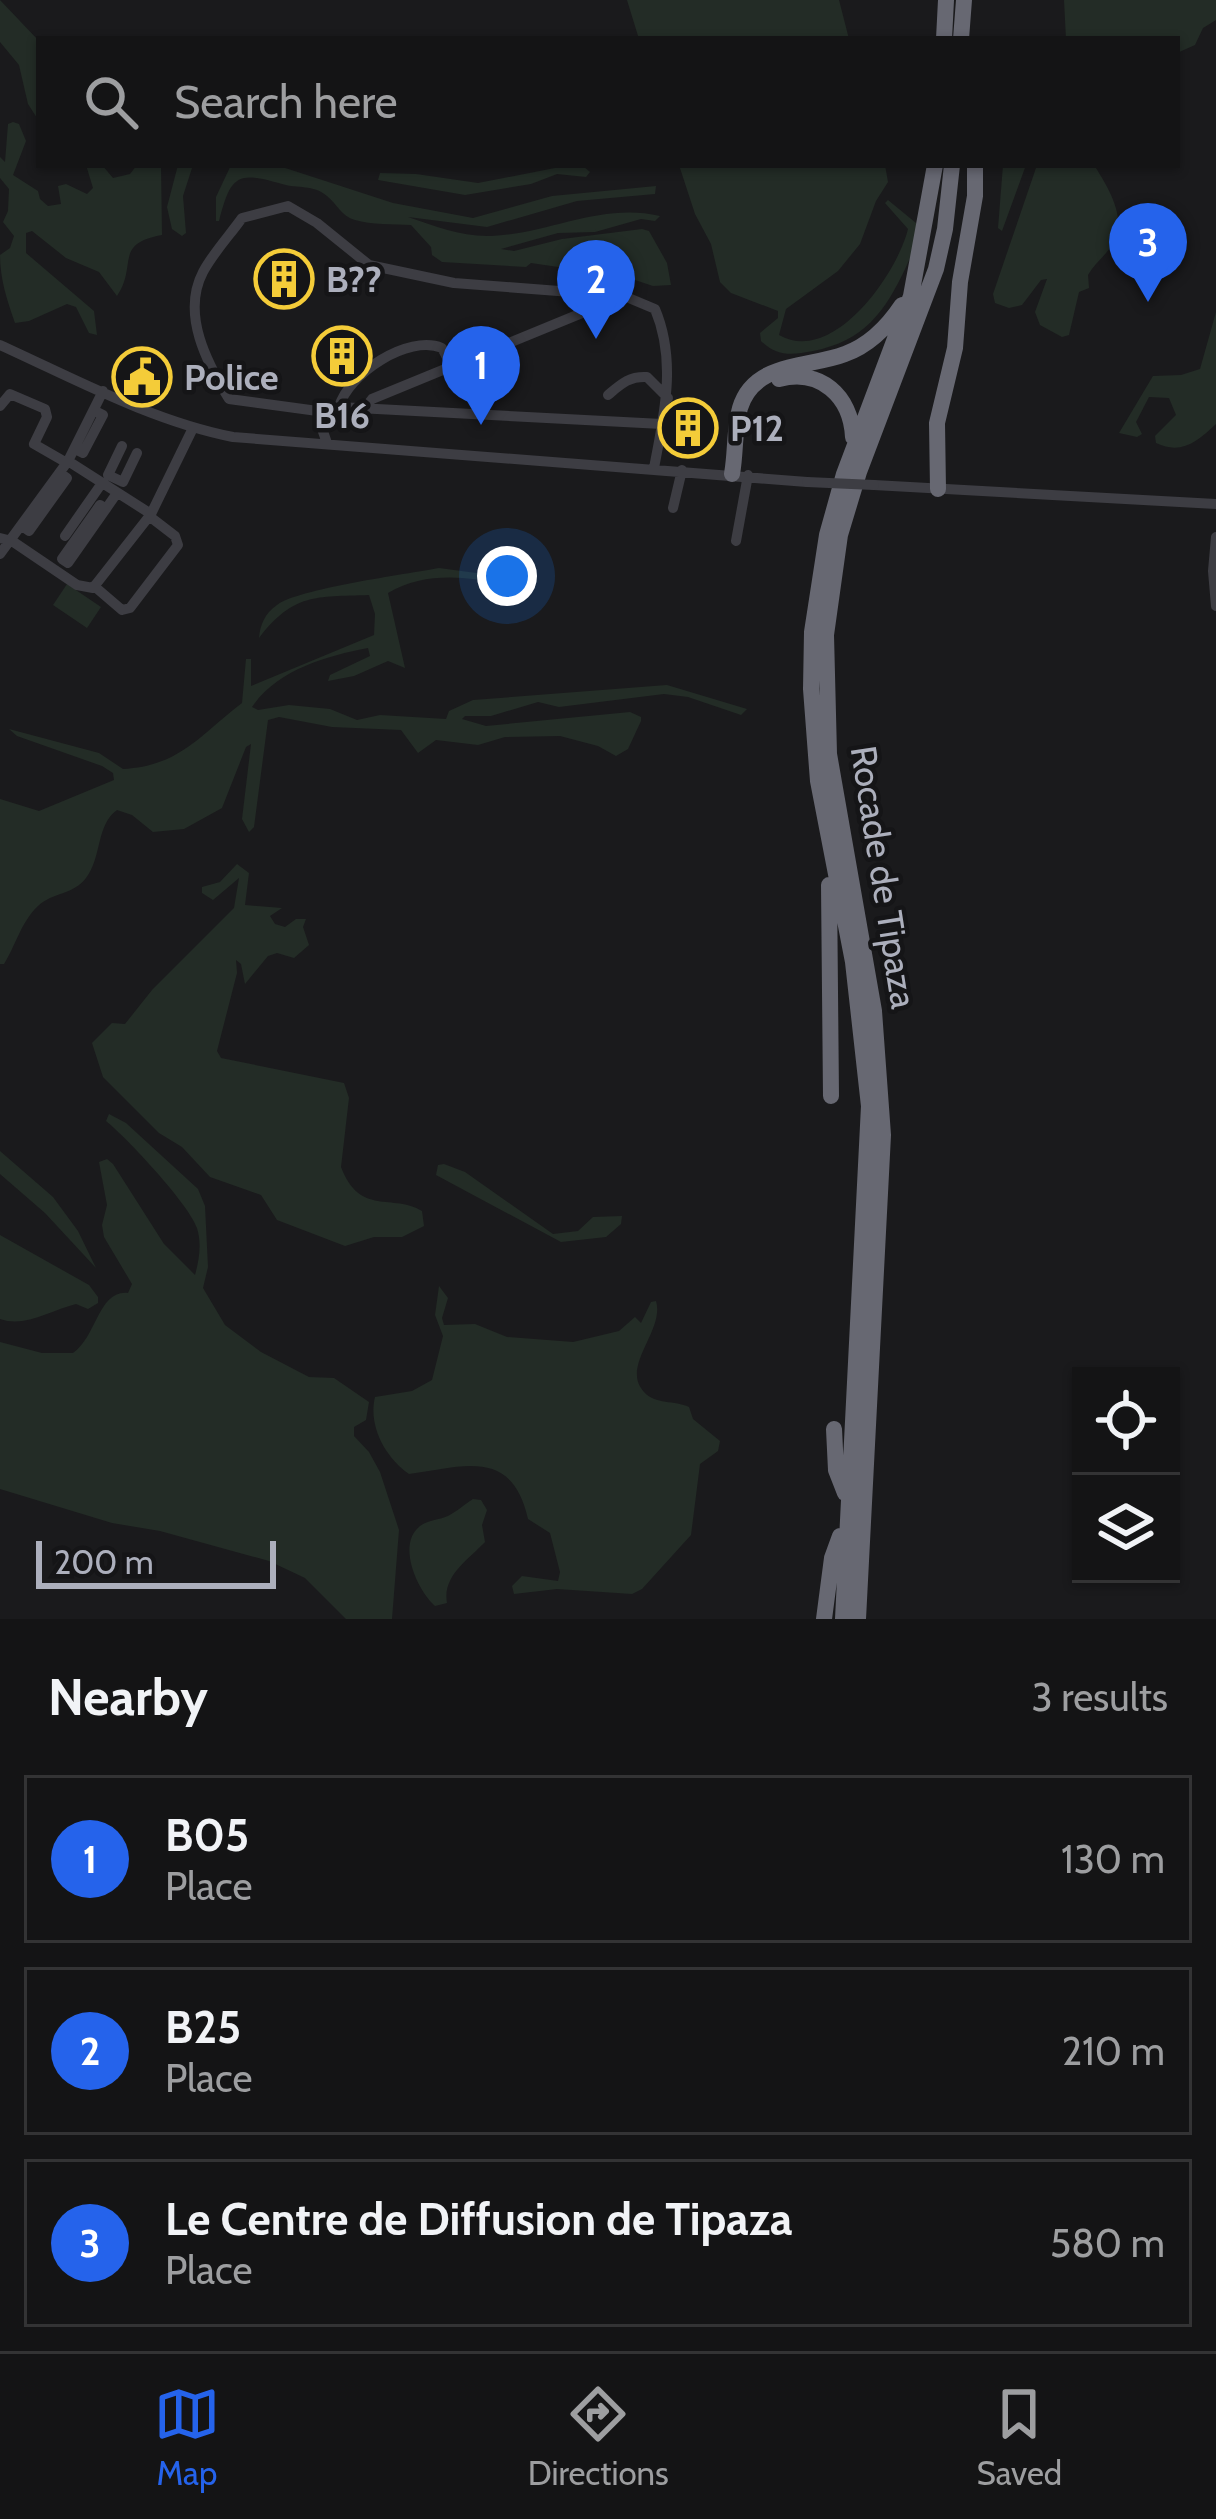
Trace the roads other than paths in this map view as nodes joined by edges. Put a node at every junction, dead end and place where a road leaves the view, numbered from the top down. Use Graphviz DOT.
graph roads {
  1 [pos="946,0"];
  2 [pos="964,0"];
  3 [pos="944,36"];
  4 [pos="961,36"];
  5 [pos="935,168"];
  6 [pos="952,168"];
  7 [pos="974,168"];
  8 [pos="919,266"];
  9 [pos="624,296"];
  10 [pos="0,345"];
  11 [pos="452,368"];
  12 [pos="103,391"];
  13 [pos="608,394"];
  14 [pos="668,398"];
  15 [pos="0,406"];
  16 [pos="339,407"];
  17 [pos="364,409"];
  18 [pos="326,412"];
  19 [pos="662,424"];
  20 [pos="193,428"];
  21 [pos="327,443"];
  22 [pos="122,446"];
  23 [pos="137,453"];
  24 [pos="65,466"];
  25 [pos="654,468"];
  26 [pos="682,470"];
  27 [pos="844,474"];
  28 [pos="741,475"];
  29 [pos="111,486"];
  30 [pos="938,489"];
  31 [pos="1216,504"];
  32 [pos="674,508"];
  33 [pos="106,509"];
  34 [pos="150,515"];
  35 [pos="65,536"];
  36 [pos="1216,537"];
  37 [pos="6,539"];
  38 [pos="736,541"];
  39 [pos="0,554"];
  40 [pos="95,586"];
  41 [pos="1216,606"];
  42 [pos="830,842"];
  43 [pos="832,1096"];
  44 [pos="834,1429"];
  45 [pos="848,1498"];
  46 [pos="846,1525"];
  47 [pos="855,1617"];
  48 [pos="824,1619"];
  1 -- 3 [label="highway"];
  2 -- 4 [label="highway"];
  5 -- 8 [label="highway, Rocade de Tipaza"];
  6 -- 47 [label="highway, Rocade de Tipaza"];
  7 -- 30 [label="highway"];
  8 -- 27 [label="highway, Rocade de Tipaza"];
  8 -- 28 [label="highway"];
  9 -- 11 [label="street"];
  9 -- 14 [label="street"];
  9 -- 18 [label="street"];
  10 -- 12 [label="street"];
  11 -- 16 [label="street"];
  11 -- 17 [label="street"];
  12 -- 20 [label="street"];
  12 -- 24 [label="street"];
  13 -- 14 [label="street"];
  14 -- 19 [label="street"];
  15 -- 24 [label="street"];
  16 -- 17 [label="street"];
  16 -- 18 [label="street"];
  17 -- 19 [label="street"];
  18 -- 21 [label="street"];
  19 -- 25 [label="street"];
  20 -- 21 [label="street"];
  20 -- 34 [label="street"];
  21 -- 25 [label="street"];
  22 -- 29 [label="street"];
  23 -- 29 [label="street"];
  24 -- 29 [label="street"];
  24 -- 37 [label="street"];
  25 -- 26 [label="street"];
  26 -- 28 [label="street"];
  26 -- 32 [label="street"];
  27 -- 28 [label="highway"];
  27 -- 42 [label="highway, Rocade de Tipaza"];
  28 -- 30 [label="street, bridge"];
  28 -- 38 [label="street"];
  29 -- 33 [label="street"];
  29 -- 34 [label="street"];
  29 -- 35 [label="street"];
  30 -- 31 [label="street"];
  33 -- 33 [label="street"];
  34 -- 40 [label="street"];
  34 -- 40 [label="street"];
  36 -- 41 [label="street"];
  37 -- 39 [label="street"];
  37 -- 40 [label="street"];
  42 -- 43 [label="highway"];
  42 -- 45 [label="highway, Rocade de Tipaza"];
  44 -- 45 [label="highway"];
  45 -- 46 [label="highway, Rocade de Tipaza"];
  46 -- 47 [label="highway, Rocade de Tipaza"];
  46 -- 48 [label="highway"];
}
